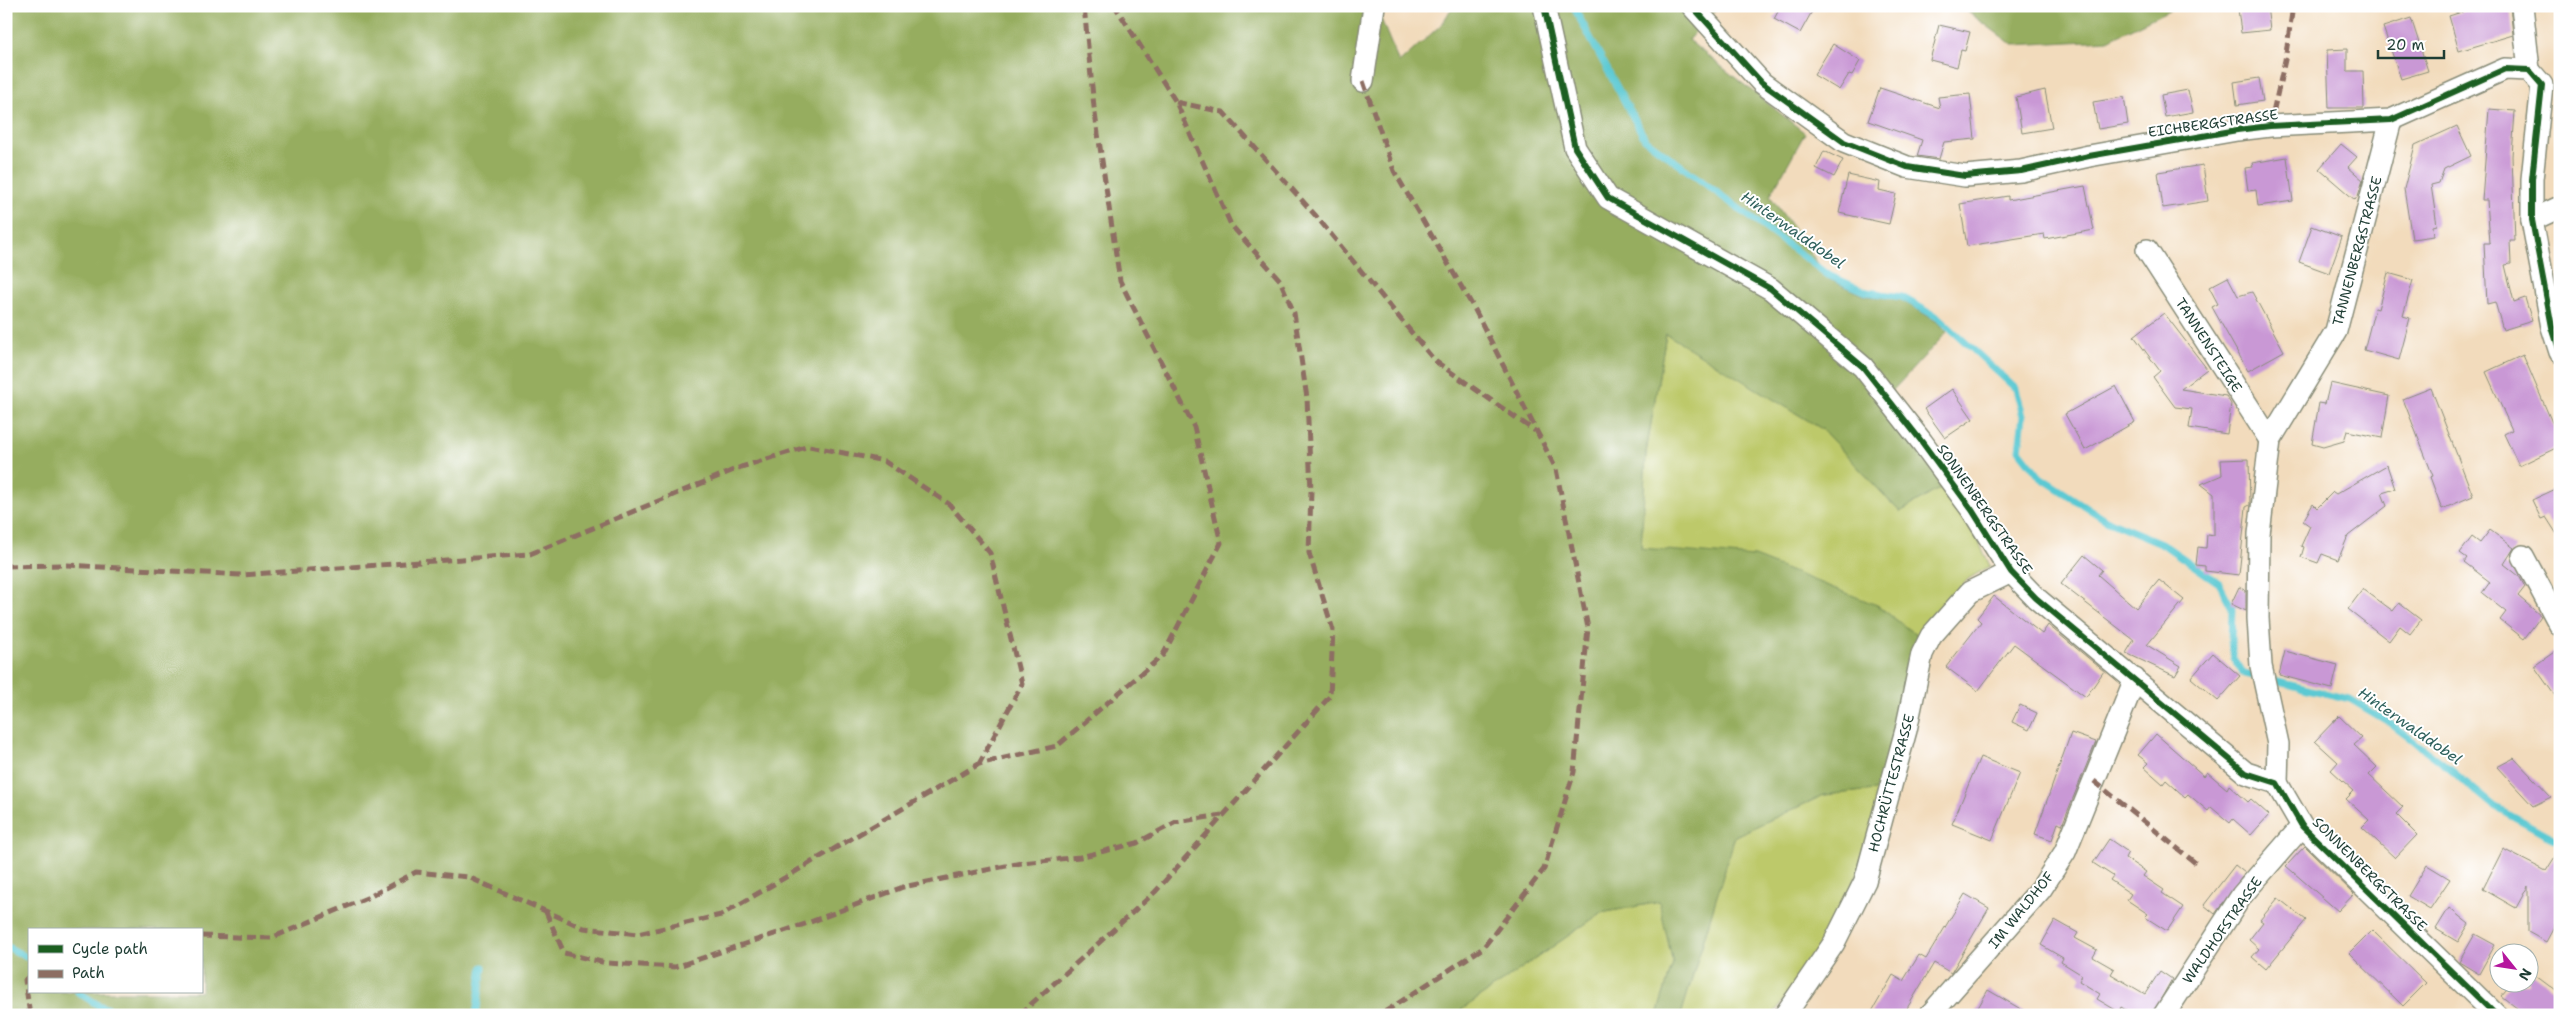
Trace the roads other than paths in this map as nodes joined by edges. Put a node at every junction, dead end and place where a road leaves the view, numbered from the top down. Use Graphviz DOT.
graph roads {
  1 [pos="1374,6"];
  2 [pos="1544,6"];
  3 [pos="1692,6"];
  4 [pos="2522,6"];
  5 [pos="2529,70"];
  6 [pos="1363,81"];
  7 [pos="2391,120"];
  8 [pos="2560,207"];
  9 [pos="2532,220"];
  10 [pos="2147,250"];
  11 [pos="2560,352"];
  12 [pos="2270,440"];
  13 [pos="2523,556"];
  14 [pos="2011,572"];
  15 [pos="2560,625"];
  16 [pos="2135,679"];
  17 [pos="2278,783"];
  18 [pos="2302,826"];
  19 [pos="1785,1015"];
  20 [pos="1930,1015"];
  21 [pos="2164,1015"];
  22 [pos="2496,1015"];
  1 -- 6 [label="street"];
  2 -- 14 [label="street, SONNENBERGSTRASSE"];
  3 -- 7 [label="street, EICHBERGSTRASSE"];
  4 -- 5 [label="street"];
  5 -- 7 [label="street, EICHBERGSTRASSE"];
  5 -- 9 [label="street"];
  7 -- 12 [label="street, TANNENBERGSTRASSE"];
  8 -- 9 [label="street"];
  9 -- 11 [label="street"];
  10 -- 12 [label="street, TANNENSTEIGE"];
  12 -- 17 [label="street, TANNENBERGSTRASSE"];
  13 -- 15 [label="street"];
  14 -- 16 [label="street, SONNENBERGSTRASSE"];
  14 -- 19 [label="street, HOCHRÜTTESTRASSE"];
  16 -- 17 [label="street, SONNENBERGSTRASSE"];
  16 -- 20 [label="street, IM WALDHOF"];
  17 -- 18 [label="street, SONNENBERGSTRASSE"];
  18 -- 21 [label="street, WALDHOFSTRASSE"];
  18 -- 22 [label="street, SONNENBERGSTRASSE"];
}
